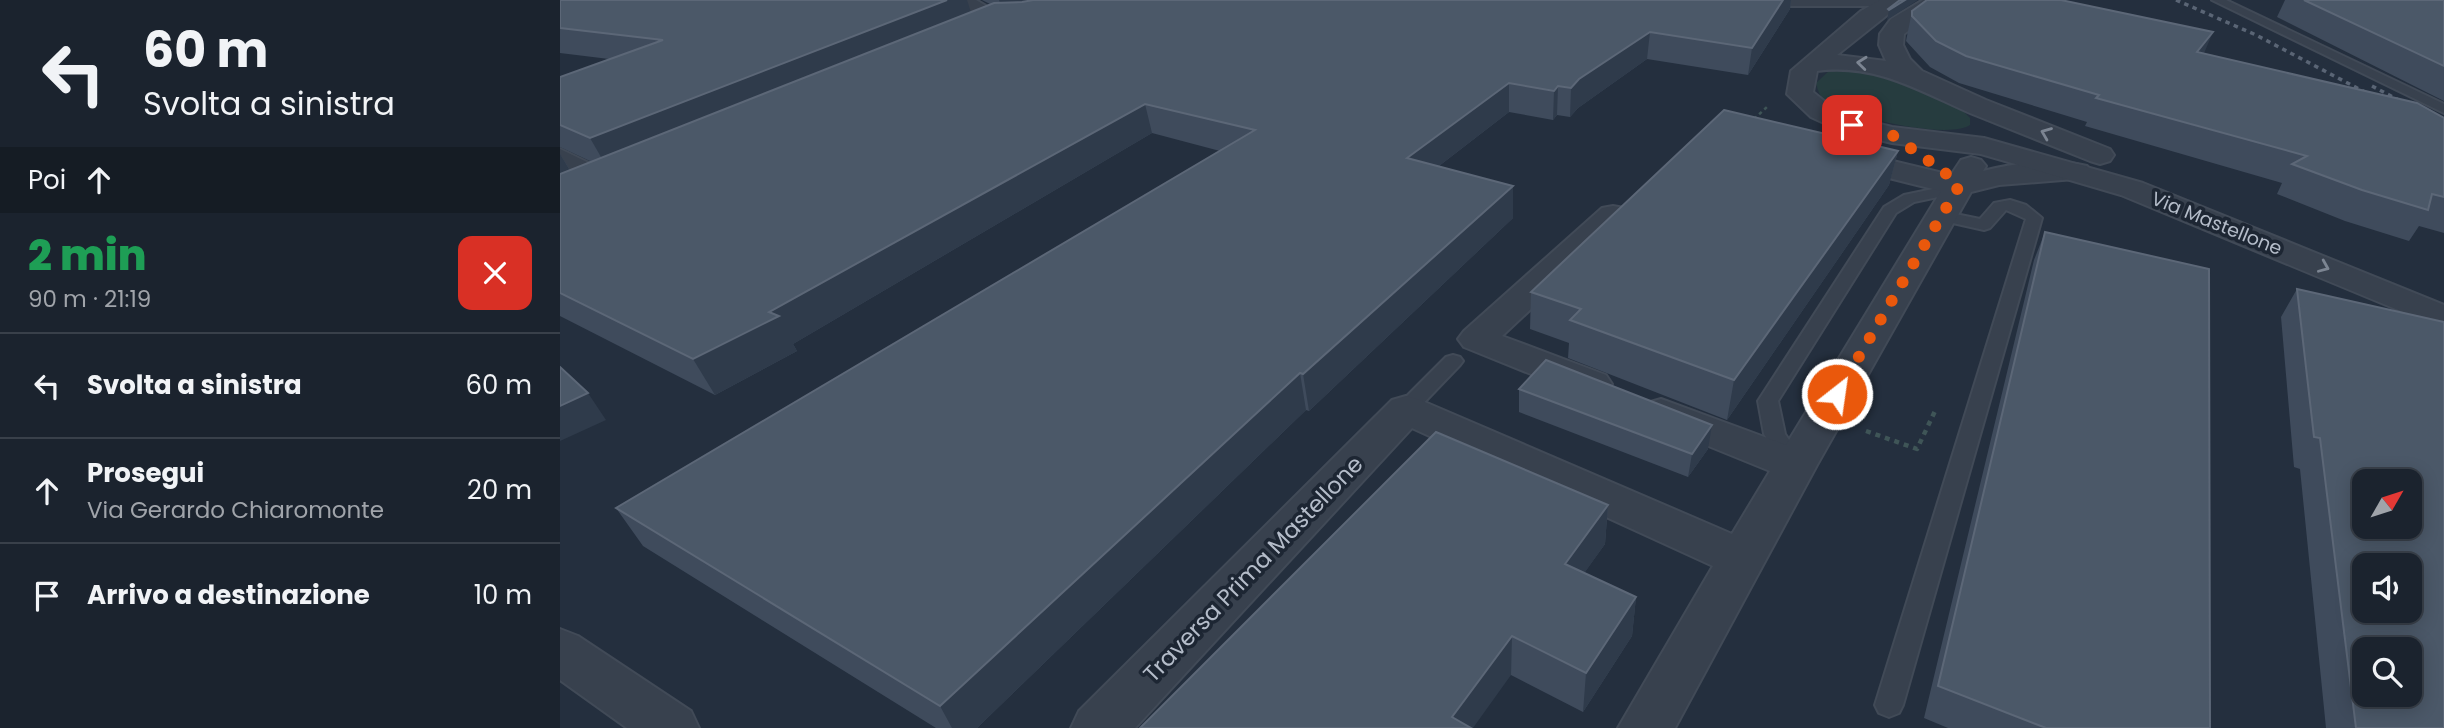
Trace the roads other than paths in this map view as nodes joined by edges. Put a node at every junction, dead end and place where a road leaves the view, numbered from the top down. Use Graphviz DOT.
graph roads {
  1 [pos="959,0"];
  2 [pos="1764,0"];
  3 [pos="1894,0"];
  4 [pos="1938,0"];
  5 [pos="2217,0"];
  6 [pos="1814,7"];
  7 [pos="962,35"];
  8 [pos="1844,37"];
  9 [pos="1811,65"];
  10 [pos="1913,76"];
  11 [pos="1977,106"];
  12 [pos="2444,109"];
  13 [pos="1892,135"];
  14 [pos="1984,146"];
  15 [pos="1818,152"];
  16 [pos="560,158"];
  17 [pos="2077,172"];
  18 [pos="1637,193"];
  19 [pos="1952,197"];
  20 [pos="572,198"];
  21 [pos="2444,290"];
  22 [pos="2444,318"];
  23 [pos="1453,361"];
  24 [pos="1406,410"];
  25 [pos="1795,465"];
  26 [pos="1742,559"];
  27 [pos="560,652"];
  28 [pos="1889,705"];
  29 [pos="671,728"];
  30 [pos="1100,728"];
  31 [pos="1646,728"];
  1 -- 7 [label="street"];
  2 -- 6 [label="street"];
  3 -- 6 [label="street"];
  3 -- 8 [label="street"];
  4 -- 10 [label="street"];
  5 -- 12 [label="lane"];
  6 -- 8 [label="street"];
  8 -- 9 [label="street"];
  10 -- 9 [label="street, Via Mastellone, one-way"];
  9 -- 13 [label="street"];
  10 -- 11 [label="street, Via Mastellone"];
  11 -- 14 [label="street"];
  21 -- 11 [label="street, Via Mastellone, one-way"];
  13 -- 14 [label="street, Via Mastellone"];
  13 -- 19 [label="street"];
  14 -- 17 [label="street, Via Mastellone"];
  14 -- 19 [label="street"];
  15 -- 19 [label="street"];
  16 -- 20 [label="street"];
  17 -- 19 [label="street"];
  17 -- 22 [label="street, Via Mastellone, one-way"];
  18 -- 25 [label="street"];
  19 -- 25 [label="street"];
  19 -- 25 [label="lane"];
  19 -- 28 [label="lane"];
  23 -- 24 [label="lane, Traversa Prima Mastellone"];
  24 -- 26 [label="street"];
  24 -- 30 [label="street, Traversa Prima Mastellone"];
  25 -- 26 [label="street"];
  26 -- 31 [label="street"];
  27 -- 29 [label="street"];
}
